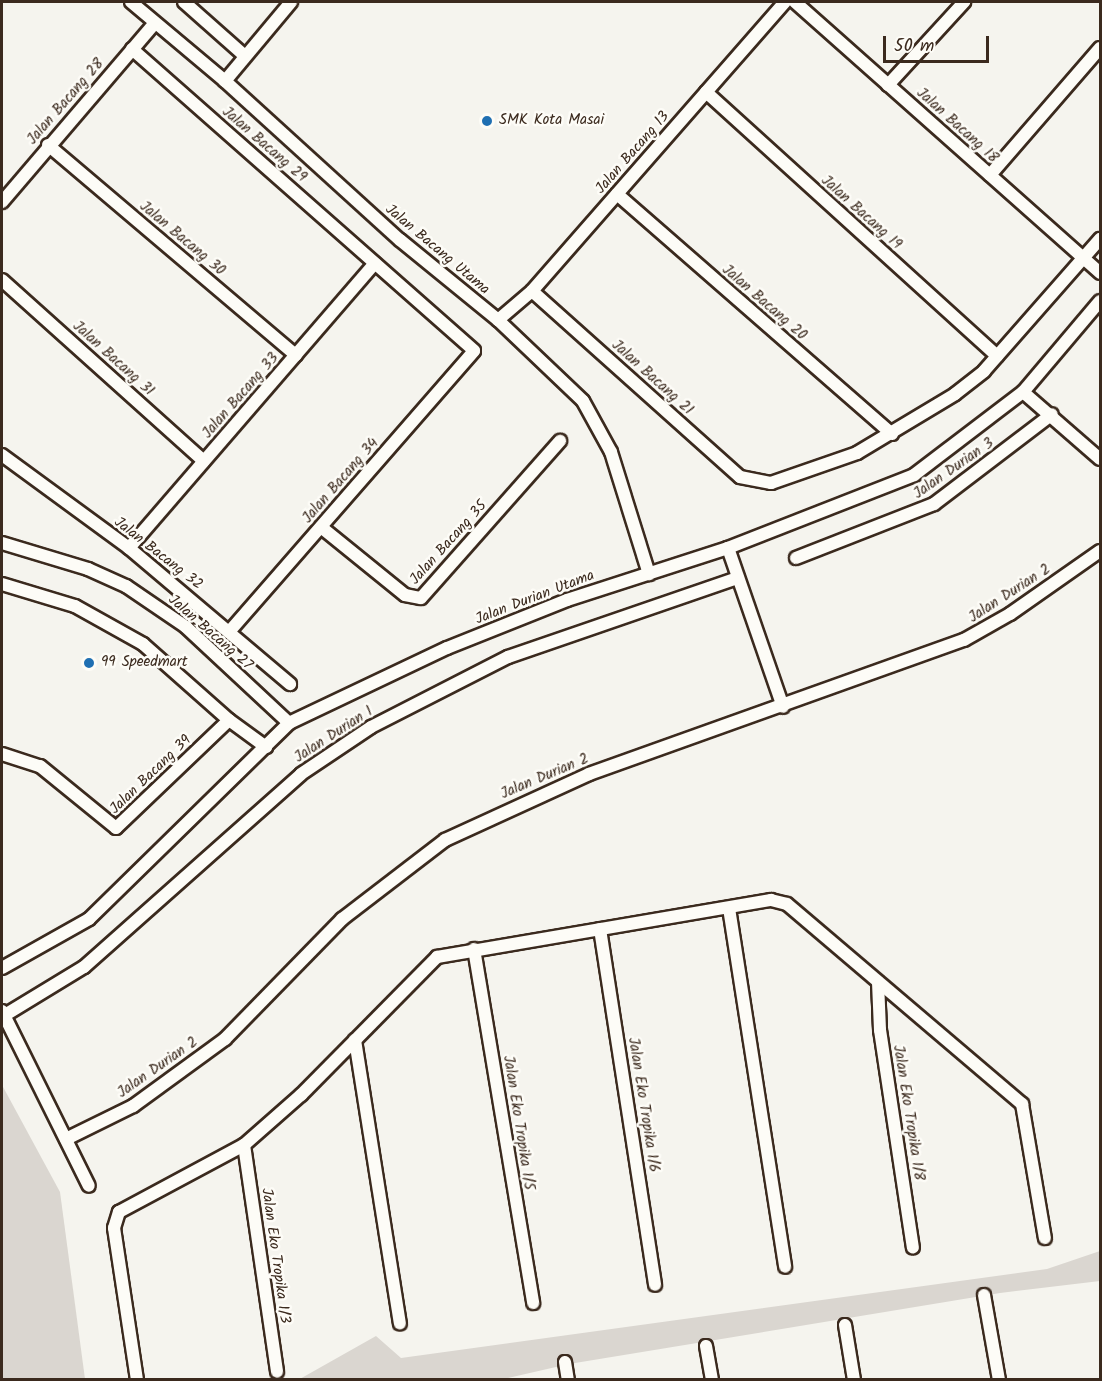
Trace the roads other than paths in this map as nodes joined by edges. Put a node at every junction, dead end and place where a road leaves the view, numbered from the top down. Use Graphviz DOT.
graph roads {
  1 [pos="131,2"];
  2 [pos="184,2"];
  3 [pos="291,2"];
  4 [pos="785,2"];
  5 [pos="795,2"];
  6 [pos="964,2"];
  7 [pos="155,23"];
  8 [pos="1101,48"];
  9 [pos="132,49"];
  10 [pos="245,56"];
  11 [pos="225,81"];
  12 [pos="888,85"];
  13 [pos="706,92"];
  14 [pos="48,145"];
  15 [pos="990,175"];
  16 [pos="617,194"];
  17 [pos="2,202"];
  18 [pos="1101,240"];
  19 [pos="1084,258"];
  20 [pos="375,263"];
  21 [pos="1101,273"];
  22 [pos="2,280"];
  23 [pos="532,291"];
  24 [pos="1101,301"];
  25 [pos="498,320"];
  26 [pos="474,351"];
  27 [pos="296,355"];
  28 [pos="997,356"];
  29 [pos="1023,392"];
  30 [pos="1052,414"];
  31 [pos="892,434"];
  32 [pos="560,441"];
  33 [pos="2,455"];
  34 [pos="1101,459"];
  35 [pos="204,461"];
  36 [pos="321,527"];
  37 [pos="2,543"];
  38 [pos="129,548"];
  39 [pos="728,548"];
  40 [pos="1101,551"];
  41 [pos="796,558"];
  42 [pos="649,574"];
  43 [pos="738,578"];
  44 [pos="2,584"];
  45 [pos="230,631"];
  46 [pos="290,684"];
  47 [pos="783,707"];
  48 [pos="229,720"];
  49 [pos="289,723"];
  50 [pos="266,747"];
  51 [pos="2,754"];
  52 [pos="729,908"];
  53 [pos="600,929"];
  54 [pos="474,949"];
  55 [pos="2,968"];
  56 [pos="878,982"];
  57 [pos="3,1012"];
  58 [pos="355,1040"];
  59 [pos="66,1139"];
  60 [pos="244,1145"];
  61 [pos="89,1186"];
  62 [pos="1045,1238"];
  63 [pos="913,1248"];
  64 [pos="785,1267"];
  65 [pos="655,1286"];
  66 [pos="984,1295"];
  67 [pos="533,1303"];
  68 [pos="400,1323"];
  69 [pos="845,1325"];
  70 [pos="706,1346"];
  71 [pos="565,1362"];
  72 [pos="277,1372"];
  73 [pos="137,1380"];
  74 [pos="568,1380"];
  75 [pos="712,1380"];
  76 [pos="854,1380"];
  77 [pos="999,1380"];
  1 -- 7 [label="street, Jalan Bacang Utama"];
  2 -- 10 [label="street"];
  3 -- 10 [label="street"];
  4 -- 13 [label="street, Jalan Bacang 13"];
  5 -- 12 [label="street, Jalan Bacang 18"];
  6 -- 12 [label="street"];
  7 -- 9 [label="street, Jalan Bacang 28"];
  7 -- 11 [label="street, Jalan Bacang Utama"];
  8 -- 15 [label="street"];
  9 -- 14 [label="street, Jalan Bacang 28"];
  9 -- 20 [label="street, Jalan Bacang 29"];
  10 -- 11 [label="street"];
  11 -- 25 [label="street, Jalan Bacang Utama"];
  12 -- 15 [label="street, Jalan Bacang 18"];
  13 -- 16 [label="street, Jalan Bacang 13"];
  13 -- 28 [label="street, Jalan Bacang 19"];
  14 -- 17 [label="street, Jalan Bacang 28"];
  14 -- 27 [label="street, Jalan Bacang 30"];
  15 -- 19 [label="street, Jalan Bacang 18"];
  16 -- 23 [label="street, Jalan Bacang 13"];
  16 -- 31 [label="street, Jalan Bacang 20"];
  18 -- 19 [label="street"];
  19 -- 21 [label="street, Jalan Bacang 18"];
  19 -- 28 [label="street"];
  20 -- 26 [label="street, Jalan Bacang 29"];
  20 -- 27 [label="street, Jalan Bacang 33"];
  22 -- 35 [label="street, Jalan Bacang 31"];
  23 -- 25 [label="street, Jalan Bacang 13"];
  23 -- 31 [label="street, Jalan Bacang 21"];
  24 -- 29 [label="street, Jalan Durian Utama"];
  25 -- 42 [label="street, Jalan Bacang Utama"];
  26 -- 36 [label="street, Jalan Bacang 34"];
  27 -- 35 [label="street, Jalan Bacang 33"];
  28 -- 31 [label="street"];
  29 -- 30 [label="street"];
  29 -- 39 [label="street, Jalan Durian Utama"];
  30 -- 34 [label="street"];
  30 -- 41 [label="street, Jalan Durian 3"];
  32 -- 36 [label="street, Jalan Bacang 35"];
  33 -- 38 [label="street, Jalan Bacang 32"];
  35 -- 38 [label="street, Jalan Bacang 33"];
  36 -- 45 [label="street, Jalan Bacang 34"];
  37 -- 49 [label="street, Jalan Bacang 27"];
  38 -- 45 [label="street, Jalan Bacang 32"];
  39 -- 42 [label="street, Jalan Durian Utama"];
  39 -- 43 [label="street"];
  40 -- 47 [label="street, Jalan Durian 2"];
  42 -- 49 [label="street, Jalan Durian Utama"];
  43 -- 47 [label="street"];
  43 -- 57 [label="street, Jalan Durian 1"];
  44 -- 48 [label="street"];
  45 -- 46 [label="street, Jalan Bacang 32"];
  47 -- 59 [label="street, Jalan Durian 2"];
  48 -- 50 [label="street"];
  48 -- 51 [label="street, Jalan Bacang 39"];
  49 -- 50 [label="street, Jalan Durian Utama"];
  50 -- 55 [label="street, Jalan Durian Utama"];
  52 -- 53 [label="street"];
  52 -- 56 [label="street"];
  52 -- 64 [label="street"];
  53 -- 54 [label="street"];
  53 -- 65 [label="street, Jalan Eko Tropika 1/6"];
  54 -- 58 [label="street"];
  54 -- 67 [label="street, Jalan Eko Tropika 1/5"];
  56 -- 62 [label="street"];
  56 -- 63 [label="street, Jalan Eko Tropika 1/8"];
  57 -- 59 [label="street"];
  58 -- 60 [label="street"];
  58 -- 68 [label="street"];
  59 -- 61 [label="street"];
  60 -- 72 [label="street, Jalan Eko Tropika 1/3"];
  60 -- 73 [label="street"];
  66 -- 77 [label="street"];
  69 -- 76 [label="street"];
  70 -- 75 [label="street"];
  71 -- 74 [label="street"];
}
